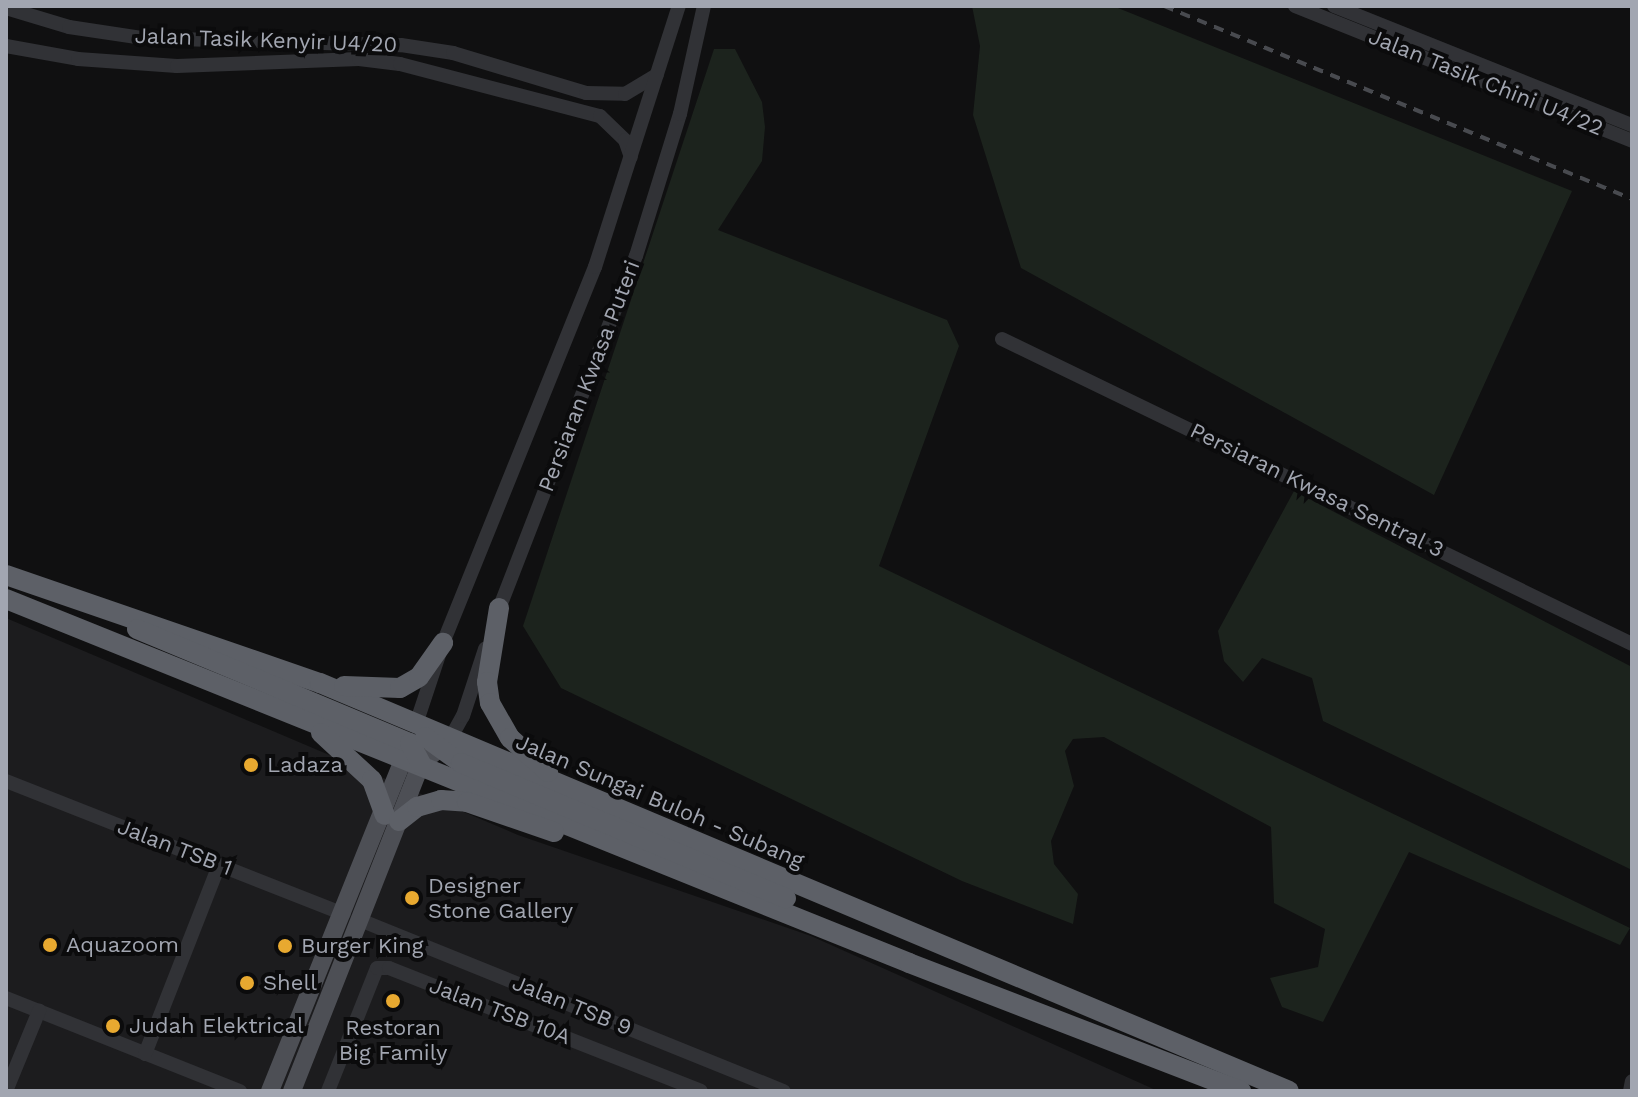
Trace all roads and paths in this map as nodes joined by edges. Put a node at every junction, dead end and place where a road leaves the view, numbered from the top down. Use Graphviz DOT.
graph roads {
  1 [pos="679,6"];
  2 [pos="704,6"];
  3 [pos="1295,6"];
  4 [pos="1334,6"];
  5 [pos="6,8"];
  6 [pos="6,46"];
  7 [pos="659,73"];
  8 [pos="1632,125"];
  9 [pos="1632,141"];
  10 [pos="631,158"];
  11 [pos="1002,339"];
  12 [pos="6,575"];
  13 [pos="6,599"];
  14 [pos="79,602"];
  15 [pos="499,608"];
  16 [pos="443,643"];
  17 [pos="1632,644"];
  18 [pos="320,683"];
  19 [pos="306,721"];
  20 [pos="445,743"];
  21 [pos="413,747"];
  22 [pos="6,781"];
  23 [pos="579,793"];
  24 [pos="392,818"];
  25 [pos="219,865"];
  26 [pos="676,867"];
  27 [pos="352,917"];
  28 [pos="6,998"];
  29 [pos="1014,1003"];
  30 [pos="39,1011"];
  31 [pos="145,1054"];
  32 [pos="204,1077"];
  33 [pos="1632,1081"];
  34 [pos="6,1091"];
  35 [pos="198,1091"];
  36 [pos="240,1091"];
  37 [pos="270,1091"];
  38 [pos="292,1091"];
  39 [pos="328,1091"];
  40 [pos="701,1091"];
  41 [pos="784,1091"];
  42 [pos="1241,1091"];
  43 [pos="1289,1091"];
  44 [pos="1630,1091"];
  1 -- 7 [label="street, Persiaran Kwasa Puteri"];
  2 -- 15 [label="street, Persiaran Kwasa Puteri"];
  3 -- 9 [label="street, Jalan Tasik Chini U4/22"];
  4 -- 8 [label="street, Jalan Tasik Chini U4/22"];
  5 -- 7 [label="street, Jalan Tasik Kenyir U4/20"];
  6 -- 10 [label="street, Jalan Tasik Kenyir U4/20"];
  7 -- 10 [label="street, Persiaran Kwasa Puteri"];
  10 -- 16 [label="street, Persiaran Kwasa Puteri"];
  11 -- 17 [label="street, Persiaran Kwasa Sentral 3"];
  12 -- 14 [label="highway"];
  13 -- 19 [label="highway"];
  14 -- 18 [label="highway"];
  14 -- 21 [label="highway"];
  15 -- 20 [label="street, Persiaran Kwasa Puteri"];
  15 -- 23 [label="highway"];
  16 -- 18 [label="highway"];
  16 -- 21 [label="street, Persiaran Kwasa Puteri"];
  18 -- 21 [label="highway"];
  19 -- 21 [label="highway"];
  19 -- 24 [label="highway"];
  20 -- 21 [label="highway"];
  20 -- 21 [label="main road"];
  20 -- 23 [label="highway, Jalan Sungai Buloh - Subang"];
  20 -- 29 [label="highway"];
  21 -- 24 [label="main road"];
  21 -- 26 [label="highway"];
  22 -- 25 [label="street, Jalan TSB 1"];
  23 -- 43 [label="highway, Jalan Sungai Buloh - Subang"];
  24 -- 26 [label="highway"];
  24 -- 27 [label="main road"];
  25 -- 27 [label="street, Jalan TSB 1"];
  25 -- 31 [label="street"];
  26 -- 29 [label="highway"];
  27 -- 37 [label="main road"];
  27 -- 38 [label="main road"];
  27 -- 41 [label="street, Jalan TSB 9"];
  28 -- 30 [label="street"];
  29 -- 42 [label="highway"];
  30 -- 31 [label="street"];
  30 -- 34 [label="street"];
  31 -- 32 [label="street"];
  32 -- 35 [label="street"];
  32 -- 36 [label="street"];
  33 -- 44 [label="street"];
  39 -- 40 [label="street, Jalan TSB 10A"];
}
